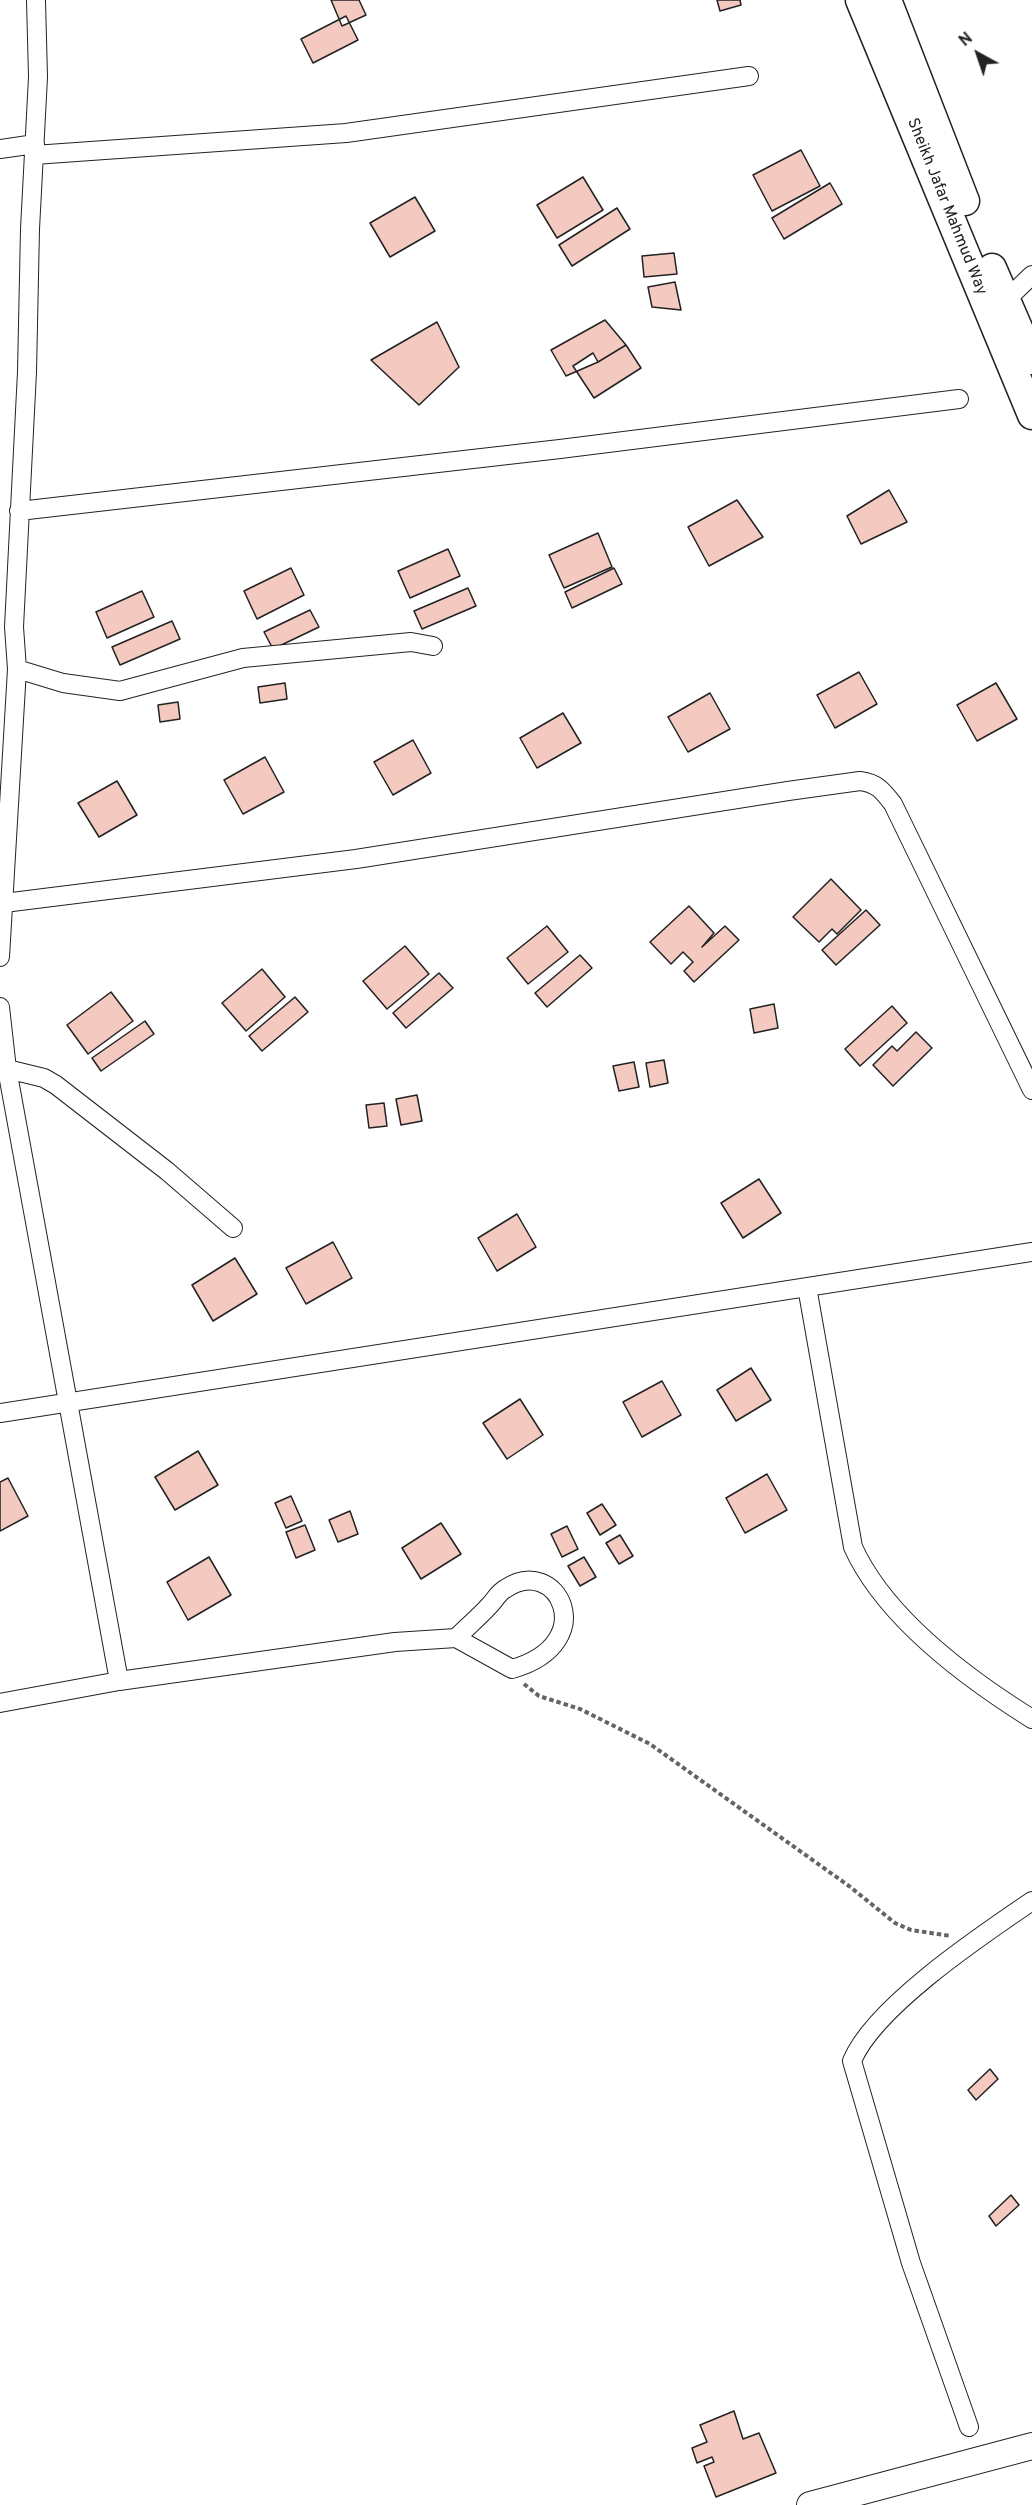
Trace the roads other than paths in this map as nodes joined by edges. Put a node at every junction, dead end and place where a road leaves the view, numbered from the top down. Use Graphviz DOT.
graph roads {
  1 [pos="36,0"];
  2 [pos="860,0"];
  3 [pos="887,0"];
  4 [pos="749,76"];
  5 [pos="0,149"];
  6 [pos="34,150"];
  7 [pos="1032,275"];
  8 [pos="1005,301"];
  9 [pos="1032,360"];
  10 [pos="959,399"];
  11 [pos="1032,415"];
  12 [pos="19,511"];
  13 [pos="7,627"];
  14 [pos="433,646"];
  15 [pos="17,669"];
  16 [pos="4,903"];
  17 [pos="0,957"];
  18 [pos="0,1007"];
  19 [pos="6,1069"];
  20 [pos="1032,1090"];
  21 [pos="233,1228"];
  22 [pos="1032,1252"];
  23 [pos="807,1287"];
  24 [pos="69,1403"];
  25 [pos="0,1413"];
  26 [pos="456,1638"];
  27 [pos="119,1681"];
  28 [pos="0,1703"];
  29 [pos="1032,1719"];
  30 [pos="1032,1901"];
  31 [pos="969,2427"];
  32 [pos="1032,2446"];
  33 [pos="816,2504"];
  1 -- 6 [label="street"];
  2 -- 11 [label="main road, Sheikh Jafar Mahmud Way"];
  3 -- 8 [label="main road, Sheikh Jafar Mahmud Way"];
  4 -- 6 [label="street"];
  5 -- 6 [label="street"];
  6 -- 12 [label="street"];
  7 -- 8 [label="street"];
  8 -- 9 [label="main road, Sheikh Jafar Mahmud Way"];
  10 -- 12 [label="street"];
  12 -- 13 [label="street"];
  13 -- 15 [label="street"];
  14 -- 15 [label="street"];
  15 -- 16 [label="street"];
  16 -- 17 [label="street"];
  16 -- 20 [label="street"];
  18 -- 19 [label="street"];
  19 -- 21 [label="street"];
  19 -- 24 [label="street"];
  22 -- 23 [label="street"];
  23 -- 24 [label="street"];
  23 -- 29 [label="street"];
  24 -- 25 [label="street"];
  24 -- 27 [label="street"];
  26 -- 26 [label="street"];
  26 -- 27 [label="street"];
  27 -- 28 [label="street"];
  30 -- 31 [label="street"];
  32 -- 33 [label="street"];
}
